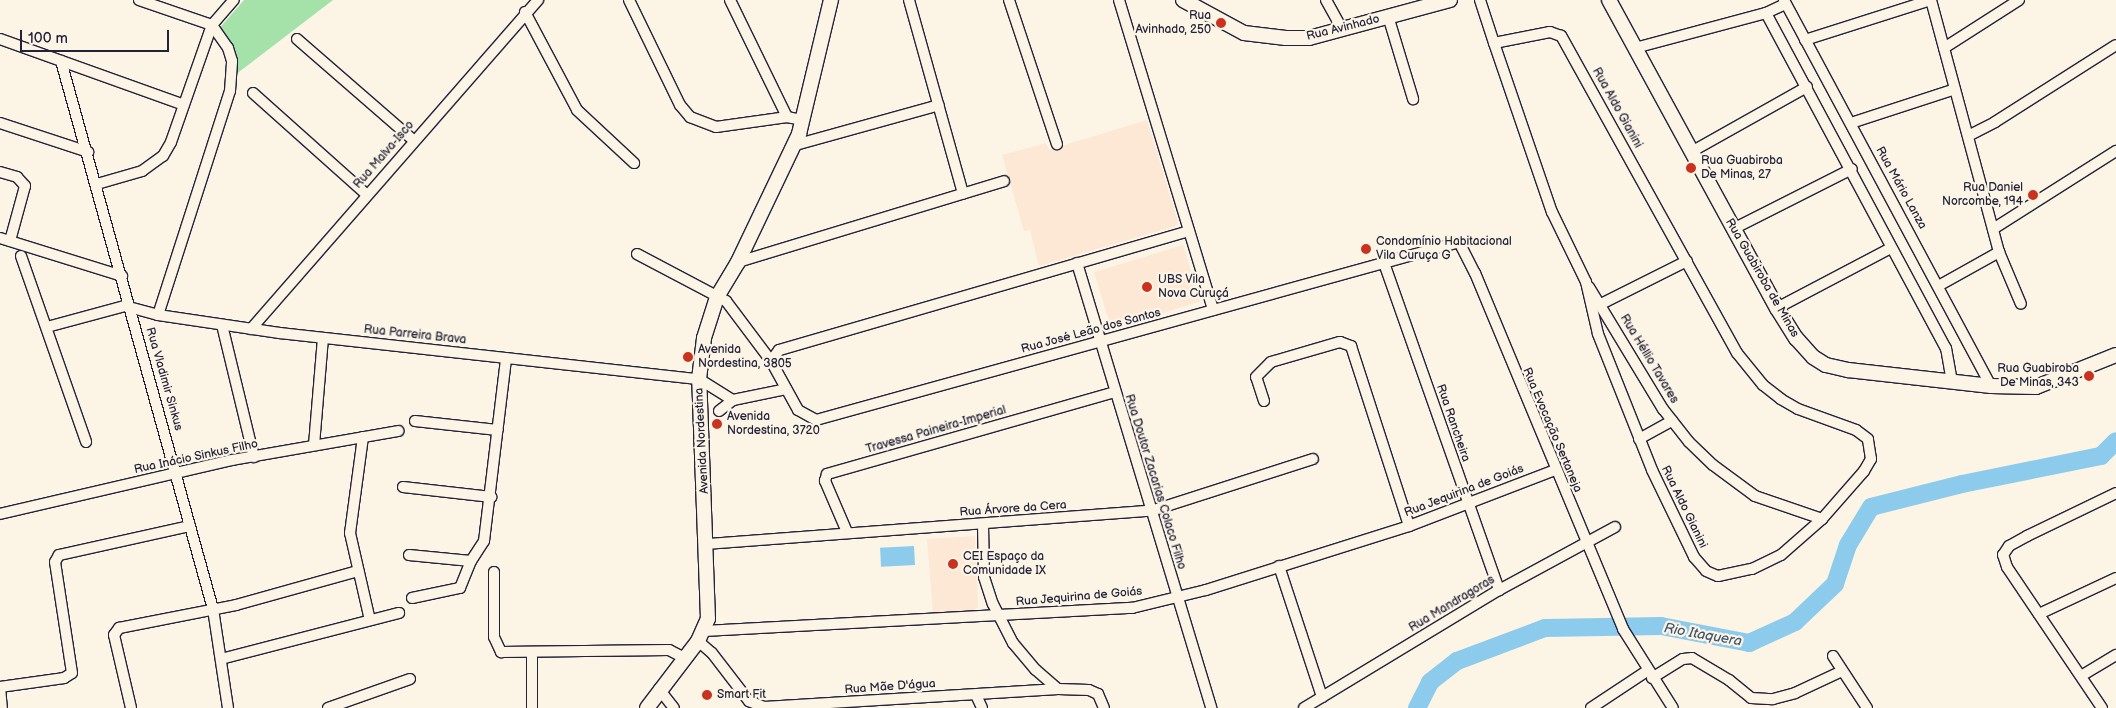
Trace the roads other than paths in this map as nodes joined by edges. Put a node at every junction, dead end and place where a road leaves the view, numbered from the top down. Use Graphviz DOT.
graph roads {
  1 [pos="139,0"];
  2 [pos="234,0"];
  3 [pos="538,0"];
  4 [pos="629,0"];
  5 [pos="730,0"];
  6 [pos="831,0"];
  7 [pos="909,0"];
  8 [pos="1009,0"];
  9 [pos="1119,0"];
  10 [pos="1183,0"];
  11 [pos="1326,0"];
  12 [pos="1450,0"];
  13 [pos="1480,0"];
  14 [pos="1609,0"];
  15 [pos="1931,0"];
  16 [pos="2019,0"];
  17 [pos="1784,2"];
  18 [pos="525,12"];
  19 [pos="1766,12"];
  20 [pos="1388,16"];
  21 [pos="212,25"];
  22 [pos="1342,29"];
  23 [pos="0,39"];
  24 [pos="296,39"];
  25 [pos="1805,40"];
  26 [pos="1494,43"];
  27 [pos="2116,45"];
  28 [pos="1635,48"];
  29 [pos="1944,48"];
  30 [pos="61,61"];
  31 [pos="1808,87"];
  32 [pos="1955,89"];
  33 [pos="252,93"];
  34 [pos="1413,100"];
  35 [pos="184,105"];
  36 [pos="939,105"];
  37 [pos="787,117"];
  38 [pos="803,120"];
  39 [pos="0,123"];
  40 [pos="1851,123"];
  41 [pos="1968,136"];
  42 [pos="412,140"];
  43 [pos="1057,144"];
  44 [pos="795,145"];
  45 [pos="2116,151"];
  46 [pos="88,152"];
  47 [pos="1691,152"];
  48 [pos="634,163"];
  49 [pos="1852,169"];
  50 [pos="0,172"];
  51 [pos="1004,182"];
  52 [pos="97,184"];
  53 [pos="366,194"];
  54 [pos="963,194"];
  55 [pos="1733,229"];
  56 [pos="1993,229"];
  57 [pos="1189,231"];
  58 [pos="5,239"];
  59 [pos="1891,248"];
  60 [pos="1999,252"];
  61 [pos="1467,253"];
  62 [pos="637,254"];
  63 [pos="21,256"];
  64 [pos="1687,261"];
  65 [pos="738,262"];
  66 [pos="1384,262"];
  67 [pos="1076,263"];
  68 [pos="122,276"];
  69 [pos="1586,282"];
  70 [pos="1940,285"];
  71 [pos="718,297"];
  72 [pos="1601,304"];
  73 [pos="2021,304"];
  74 [pos="130,308"];
  75 [pos="1777,308"];
  76 [pos="1213,310"];
  77 [pos="158,315"];
  78 [pos="222,325"];
  79 [pos="47,327"];
  80 [pos="251,328"];
  81 [pos="323,338"];
  82 [pos="1100,340"];
  83 [pos="2116,356"];
  84 [pos="506,358"];
  85 [pos="771,361"];
  86 [pos="699,379"];
  87 [pos="1952,382"];
  88 [pos="1991,386"];
  89 [pos="786,389"];
  90 [pos="1114,392"];
  91 [pos="733,400"];
  92 [pos="1264,401"];
  93 [pos="719,411"];
  94 [pos="416,421"];
  95 [pos="1672,421"];
  96 [pos="498,430"];
  97 [pos="398,432"];
  98 [pos="363,437"];
  99 [pos="1639,439"];
  100 [pos="86,442"];
  101 [pos="314,445"];
  102 [pos="254,456"];
  103 [pos="1313,459"];
  104 [pos="1555,470"];
  105 [pos="177,472"];
  106 [pos="403,487"];
  107 [pos="2116,493"];
  108 [pos="491,497"];
  109 [pos="1467,502"];
  110 [pos="1151,511"];
  111 [pos="0,514"];
  112 [pos="1822,519"];
  113 [pos="983,524"];
  114 [pos="190,526"];
  115 [pos="1409,526"];
  116 [pos="1614,527"];
  117 [pos="847,532"];
  118 [pos="1587,543"];
  119 [pos="707,544"];
  120 [pos="409,555"];
  121 [pos="471,562"];
  122 [pos="1279,566"];
  123 [pos="358,571"];
  124 [pos="494,572"];
  125 [pos="2116,578"];
  126 [pos="1499,590"];
  127 [pos="412,598"];
  128 [pos="1177,598"];
  129 [pos="213,609"];
  130 [pos="399,613"];
  131 [pos="2039,614"];
  132 [pos="1000,616"];
  133 [pos="370,620"];
  134 [pos="701,636"];
  135 [pos="532,653"];
  136 [pos="2116,655"];
  137 [pos="1833,656"];
  138 [pos="684,658"];
  139 [pos="221,659"];
  140 [pos="1842,671"];
  141 [pos="1650,675"];
  142 [pos="2081,676"];
  143 [pos="410,679"];
  144 [pos="0,687"];
  145 [pos="659,689"];
  146 [pos="1058,689"];
  147 [pos="976,695"];
  148 [pos="1322,697"];
  149 [pos="864,705"];
  150 [pos="2,708"];
  151 [pos="130,708"];
  152 [pos="228,708"];
  153 [pos="328,708"];
  154 [pos="532,708"];
  155 [pos="647,708"];
  156 [pos="674,708"];
  157 [pos="982,708"];
  158 [pos="1104,708"];
  159 [pos="1211,708"];
  160 [pos="1304,708"];
  161 [pos="1591,708"];
  162 [pos="1673,708"];
  163 [pos="1867,708"];
  164 [pos="2102,708"];
  1 -- 21 [label="street"];
  2 -- 21 [label="street"];
  3 -- 18 [label="street, Rua Malva-Isco"];
  4 -- 37 [label="street"];
  5 -- 37 [label="street"];
  6 -- 38 [label="street, Avenida Nordestina"];
  7 -- 36 [label="street"];
  8 -- 43 [label="street"];
  9 -- 57 [label="street"];
  10 -- 22 [label="street, Rua Avinhado"];
  11 -- 22 [label="street"];
  12 -- 20 [label="street, Rua Avinhado"];
  13 -- 26 [label="street, Rua Aldo Gianini"];
  14 -- 28 [label="street, Rua Guabiroba de Minas"];
  15 -- 25 [label="street"];
  15 -- 29 [label="street"];
  16 -- 29 [label="street"];
  17 -- 19 [label="street"];
  17 -- 25 [label="street, Rua Mário Lanza"];
  18 -- 42 [label="street, Rua Malva-Isco"];
  18 -- 48 [label="street"];
  19 -- 28 [label="street"];
  19 -- 31 [label="street"];
  20 -- 22 [label="street, Rua Avinhado"];
  20 -- 34 [label="street"];
  21 -- 35 [label="street"];
  21 -- 77 [label="street"];
  23 -- 30 [label="street"];
  24 -- 42 [label="street"];
  25 -- 40 [label="street, Rua Mário Lanza"];
  26 -- 64 [label="street, Rua Aldo Gianini"];
  26 -- 69 [label="street, Rua Aldo Gianini"];
  27 -- 41 [label="street"];
  28 -- 47 [label="street, Rua Guabiroba de Minas"];
  29 -- 32 [label="street"];
  30 -- 35 [label="street"];
  30 -- 46 [label="street, Rua Vladimir Sinkus"];
  31 -- 47 [label="street"];
  31 -- 49 [label="street"];
  32 -- 40 [label="street"];
  32 -- 41 [label="street"];
  33 -- 53 [label="street"];
  35 -- 52 [label="street"];
  36 -- 44 [label="street"];
  36 -- 54 [label="street"];
  37 -- 38 [label="street"];
  38 -- 44 [label="street, Avenida Nordestina"];
  39 -- 46 [label="street"];
  40 -- 70 [label="street, Rua Mário Lanza"];
  41 -- 56 [label="street"];
  42 -- 53 [label="street, Rua Malva-Isco"];
  44 -- 65 [label="street, Avenida Nordestina"];
  45 -- 56 [label="street"];
  46 -- 52 [label="street, Rua Vladimir Sinkus"];
  47 -- 55 [label="street, Rua Guabiroba de Minas"];
  49 -- 55 [label="street"];
  49 -- 59 [label="street"];
  50 -- 58 [label="street"];
  51 -- 54 [label="street"];
  52 -- 68 [label="street, Rua Vladimir Sinkus"];
  53 -- 80 [label="street, Rua Malva-Isco"];
  54 -- 65 [label="street"];
  55 -- 75 [label="street, Rua Guabiroba de Minas"];
  56 -- 60 [label="street"];
  57 -- 67 [label="street"];
  57 -- 76 [label="street"];
  58 -- 68 [label="street"];
  59 -- 75 [label="street"];
  59 -- 87 [label="street"];
  60 -- 70 [label="street"];
  60 -- 73 [label="street"];
  61 -- 66 [label="street, Rua José Leão dos Santos"];
  61 -- 104 [label="street, Rua Evocação Sertaneja"];
  62 -- 71 [label="street, Rua José Leão dos Santos"];
  63 -- 79 [label="street"];
  64 -- 72 [label="street"];
  64 -- 112 [label="street, Rua Aldo Gianini"];
  65 -- 71 [label="street, Avenida Nordestina"];
  66 -- 76 [label="street, Rua José Leão dos Santos"];
  66 -- 109 [label="street, Rua Rancheira"];
  67 -- 82 [label="street, Rua Doutor Zacarias Colaco Filho"];
  67 -- 85 [label="street"];
  68 -- 74 [label="street, Rua Vladimir Sinkus"];
  69 -- 72 [label="street, Rua Héllio Tavares"];
  69 -- 99 [label="street, Rua Aldo Gianini"];
  70 -- 88 [label="street, Rua Mário Lanza"];
  71 -- 85 [label="street, Rua José Leão dos Santos"];
  71 -- 86 [label="street, Avenida Nordestina"];
  72 -- 95 [label="street, Rua Héllio Tavares"];
  74 -- 77 [label="street, Rua Parreira Brava"];
  74 -- 79 [label="street, Rua Parreira Brava"];
  74 -- 105 [label="street, Rua Vladimir Sinkus"];
  75 -- 87 [label="street, Rua Guabiroba de Minas"];
  76 -- 82 [label="street, Rua José Leão dos Santos"];
  77 -- 78 [label="street, Rua Parreira Brava"];
  78 -- 80 [label="street, Rua Parreira Brava"];
  78 -- 102 [label="street"];
  79 -- 100 [label="street"];
  80 -- 81 [label="street, Rua Parreira Brava"];
  81 -- 84 [label="street, Rua Parreira Brava"];
  81 -- 101 [label="street"];
  82 -- 89 [label="street, Rua José Leão dos Santos"];
  82 -- 90 [label="street, Rua Doutor Zacarias Colaco Filho"];
  83 -- 88 [label="street, Rua Guabiroba de Minas"];
  84 -- 86 [label="street, Rua Parreira Brava"];
  84 -- 96 [label="street"];
  85 -- 89 [label="street, Rua José Leão dos Santos"];
  86 -- 91 [label="street"];
  86 -- 119 [label="street, Avenida Nordestina"];
  87 -- 88 [label="street, Rua Guabiroba de Minas"];
  89 -- 91 [label="street"];
  90 -- 110 [label="street, Rua Doutor Zacarias Colaco Filho"];
  90 -- 117 [label="street, Travessa Paineira-Imperial"];
  91 -- 93 [label="street"];
  92 -- 115 [label="street"];
  94 -- 96 [label="street"];
  95 -- 99 [label="street"];
  95 -- 112 [label="street, Rua Héllio Tavares"];
  96 -- 108 [label="street"];
  97 -- 98 [label="street, Rua Inácio Sinkus Filho"];
  98 -- 101 [label="street, Rua Inácio Sinkus Filho"];
  98 -- 123 [label="street"];
  99 -- 112 [label="street, Rua Aldo Gianini"];
  101 -- 102 [label="street, Rua Inácio Sinkus Filho"];
  102 -- 105 [label="street, Rua Inácio Sinkus Filho"];
  103 -- 110 [label="street, Rua Árvore da Cera"];
  104 -- 109 [label="street, Rua Jequirina de Goiás"];
  104 -- 118 [label="street, Rua Evocação Sertaneja"];
  105 -- 111 [label="street, Rua Inácio Sinkus Filho"];
  105 -- 114 [label="street, Rua Vladimir Sinkus"];
  106 -- 108 [label="street"];
  107 -- 131 [label="street"];
  108 -- 121 [label="street"];
  109 -- 115 [label="street, Rua Jequirina de Goiás"];
  109 -- 126 [label="street, Rua Rancheira"];
  110 -- 113 [label="street, Rua Árvore da Cera"];
  110 -- 128 [label="street, Rua Doutor Zacarias Colaco Filho"];
  113 -- 117 [label="street, Rua Árvore da Cera"];
  113 -- 132 [label="street"];
  114 -- 129 [label="street, Rua Vladimir Sinkus"];
  114 -- 144 [label="street"];
  115 -- 122 [label="street, Rua Jequirina de Goiás"];
  116 -- 118 [label="street, Rua Mandragoras"];
  117 -- 119 [label="street, Rua Árvore da Cera"];
  118 -- 126 [label="street, Rua Mandragoras"];
  118 -- 141 [label="street, Rua Evocação Sertaneja"];
  119 -- 134 [label="street, Avenida Nordestina"];
  120 -- 121 [label="street"];
  121 -- 127 [label="street"];
  122 -- 128 [label="street, Rua Jequirina de Goiás"];
  122 -- 148 [label="street"];
  123 -- 129 [label="street"];
  123 -- 133 [label="street"];
  124 -- 135 [label="street"];
  125 -- 131 [label="street"];
  126 -- 148 [label="street, Rua Mandragoras"];
  128 -- 132 [label="street, Rua Jequirina de Goiás"];
  128 -- 159 [label="street, Rua Doutor Zacarias Colaco Filho"];
  129 -- 139 [label="street, Rua Vladimir Sinkus"];
  129 -- 151 [label="street"];
  130 -- 133 [label="street"];
  131 -- 142 [label="street"];
  132 -- 134 [label="street, Rua Jequirina de Goiás"];
  132 -- 146 [label="street"];
  133 -- 139 [label="street"];
  134 -- 138 [label="street"];
  134 -- 149 [label="street, Rua Mãe D'água"];
  135 -- 138 [label="street"];
  135 -- 154 [label="street"];
  136 -- 142 [label="street"];
  137 -- 140 [label="street"];
  138 -- 145 [label="street"];
  139 -- 152 [label="street, Rua Vladimir Sinkus"];
  140 -- 141 [label="street"];
  140 -- 163 [label="street"];
  141 -- 161 [label="street"];
  141 -- 162 [label="street, Rua Evocação Sertaneja"];
  142 -- 164 [label="street"];
  143 -- 153 [label="street"];
  144 -- 150 [label="street"];
  145 -- 155 [label="street"];
  145 -- 156 [label="street"];
  146 -- 147 [label="street, Rua Mãe D'água"];
  146 -- 158 [label="street, Rua Mãe D'água"];
  147 -- 149 [label="street, Rua Mãe D'água"];
  147 -- 157 [label="street"];
  148 -- 160 [label="street, Rua Mandragoras"];
}
